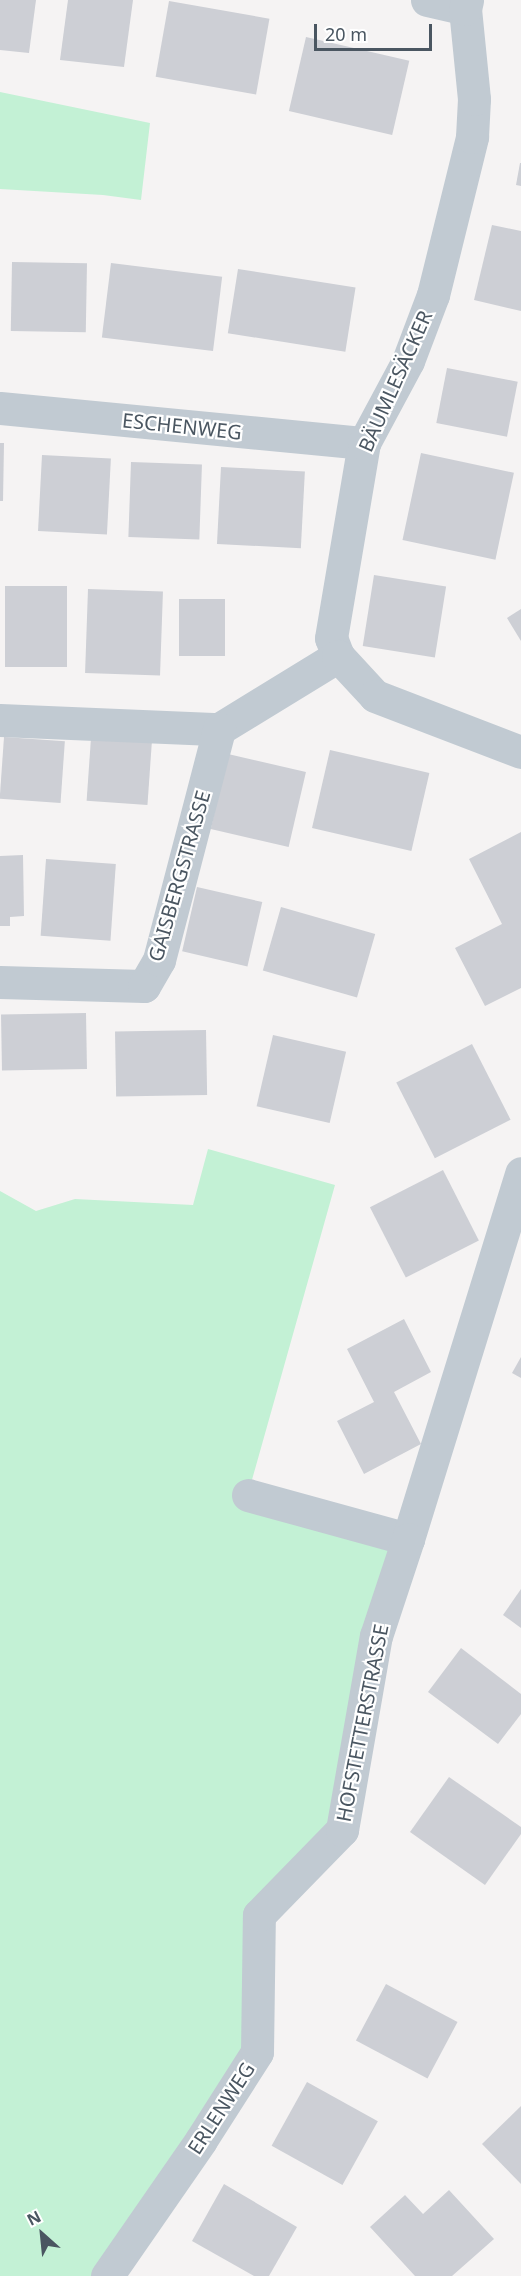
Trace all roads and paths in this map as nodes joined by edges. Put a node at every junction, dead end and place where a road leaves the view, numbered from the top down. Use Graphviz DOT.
graph roads {
  1 [pos="427,0"];
  2 [pos="466,4"];
  3 [pos="0,408"];
  4 [pos="364,443"];
  5 [pos="338,656"];
  6 [pos="0,720"];
  7 [pos="219,729"];
  8 [pos="521,752"];
  9 [pos="0,982"];
  10 [pos="521,1173"];
  11 [pos="248,1494"];
  12 [pos="408,1539"];
  13 [pos="259,1915"];
  14 [pos="107,2276"];
  1 -- 2 [label="street"];
  2 -- 4 [label="street, BÄUMLESÄCKER"];
  3 -- 4 [label="street, ESCHENWEG"];
  4 -- 5 [label="street, BÄUMLESÄCKER"];
  5 -- 7 [label="street"];
  5 -- 8 [label="street"];
  6 -- 7 [label="street"];
  7 -- 9 [label="street, GAISBERGSTRASSE"];
  10 -- 12 [label="street, HOFSTETTERSTRASSE"];
  11 -- 12 [label="street"];
  12 -- 13 [label="street, HOFSTETTERSTRASSE"];
  13 -- 14 [label="street, ERLENWEG"];
}
